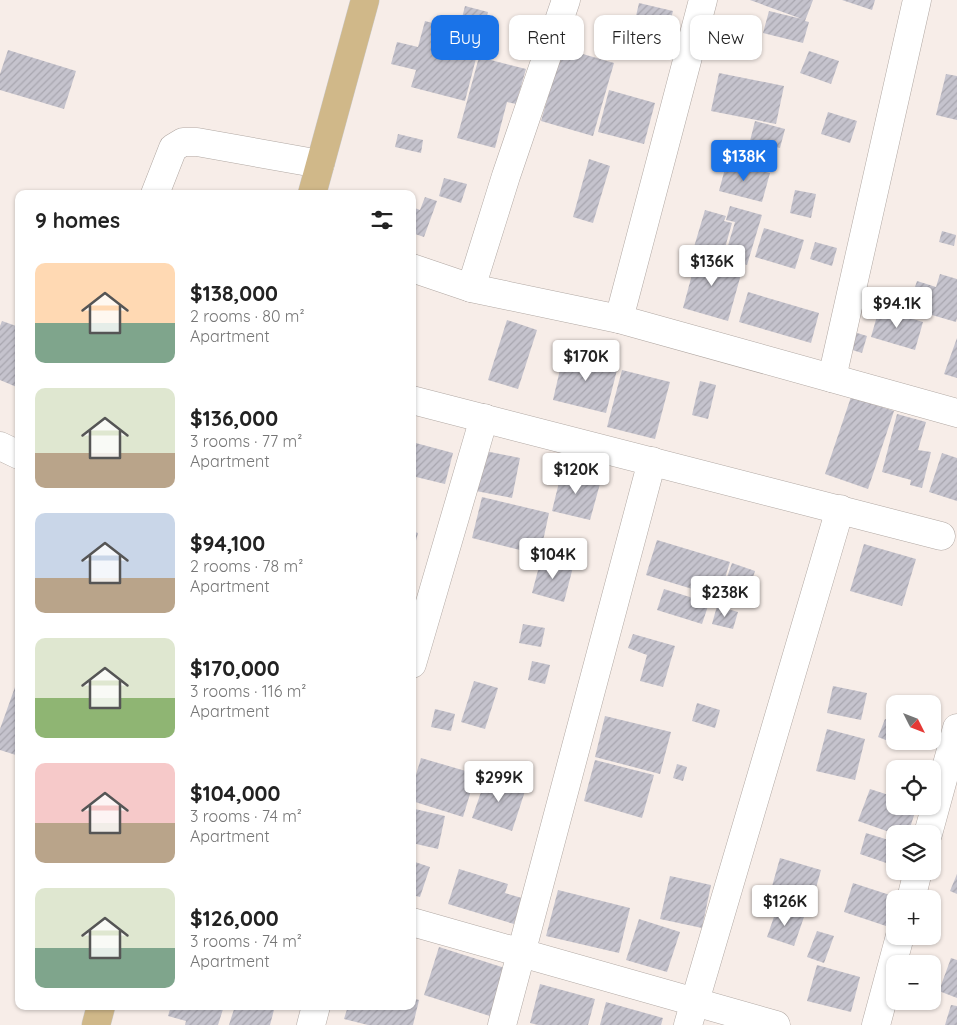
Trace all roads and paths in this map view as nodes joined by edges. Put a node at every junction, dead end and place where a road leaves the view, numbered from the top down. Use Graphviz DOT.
graph roads {
  1 [pos="365,0"];
  2 [pos="566,0"];
  3 [pos="703,0"];
  4 [pos="917,0"];
  5 [pos="320,164"];
  6 [pos="157,190"];
  7 [pos="313,190"];
  8 [pos="416,269"];
  9 [pos="471,288"];
  10 [pos="619,319"];
  11 [pos="832,378"];
  12 [pos="416,401"];
  13 [pos="957,413"];
  14 [pos="484,418"];
  15 [pos="0,446"];
  16 [pos="15,454"];
  17 [pos="652,461"];
  18 [pos="840,509"];
  19 [pos="941,536"];
  20 [pos="416,650"];
  21 [pos="957,728"];
  22 [pos="930,825"];
  23 [pos="416,923"];
  24 [pos="898,945"];
  25 [pos="522,953"];
  26 [pos="100,1010"];
  27 [pos="315,1010"];
  28 [pos="691,1013"];
  29 [pos="96,1025"];
  30 [pos="311,1025"];
  31 [pos="502,1025"];
  32 [pos="776,1025"];
  33 [pos="876,1025"];
  1 -- 5 [label="main road"];
  2 -- 9 [label="street"];
  3 -- 10 [label="street"];
  4 -- 11 [label="street"];
  5 -- 6 [label="street"];
  5 -- 7 [label="main road"];
  8 -- 9 [label="street"];
  9 -- 10 [label="street"];
  10 -- 11 [label="street"];
  11 -- 13 [label="street"];
  12 -- 14 [label="street"];
  14 -- 17 [label="street"];
  14 -- 20 [label="street"];
  15 -- 16 [label="street"];
  17 -- 18 [label="street"];
  17 -- 25 [label="street"];
  18 -- 19 [label="street"];
  18 -- 28 [label="street"];
  21 -- 22 [label="street"];
  23 -- 25 [label="street"];
  24 -- 33 [label="street"];
  25 -- 28 [label="street"];
  25 -- 31 [label="street"];
  26 -- 29 [label="main road"];
  27 -- 30 [label="street"];
  28 -- 32 [label="street"];
}
